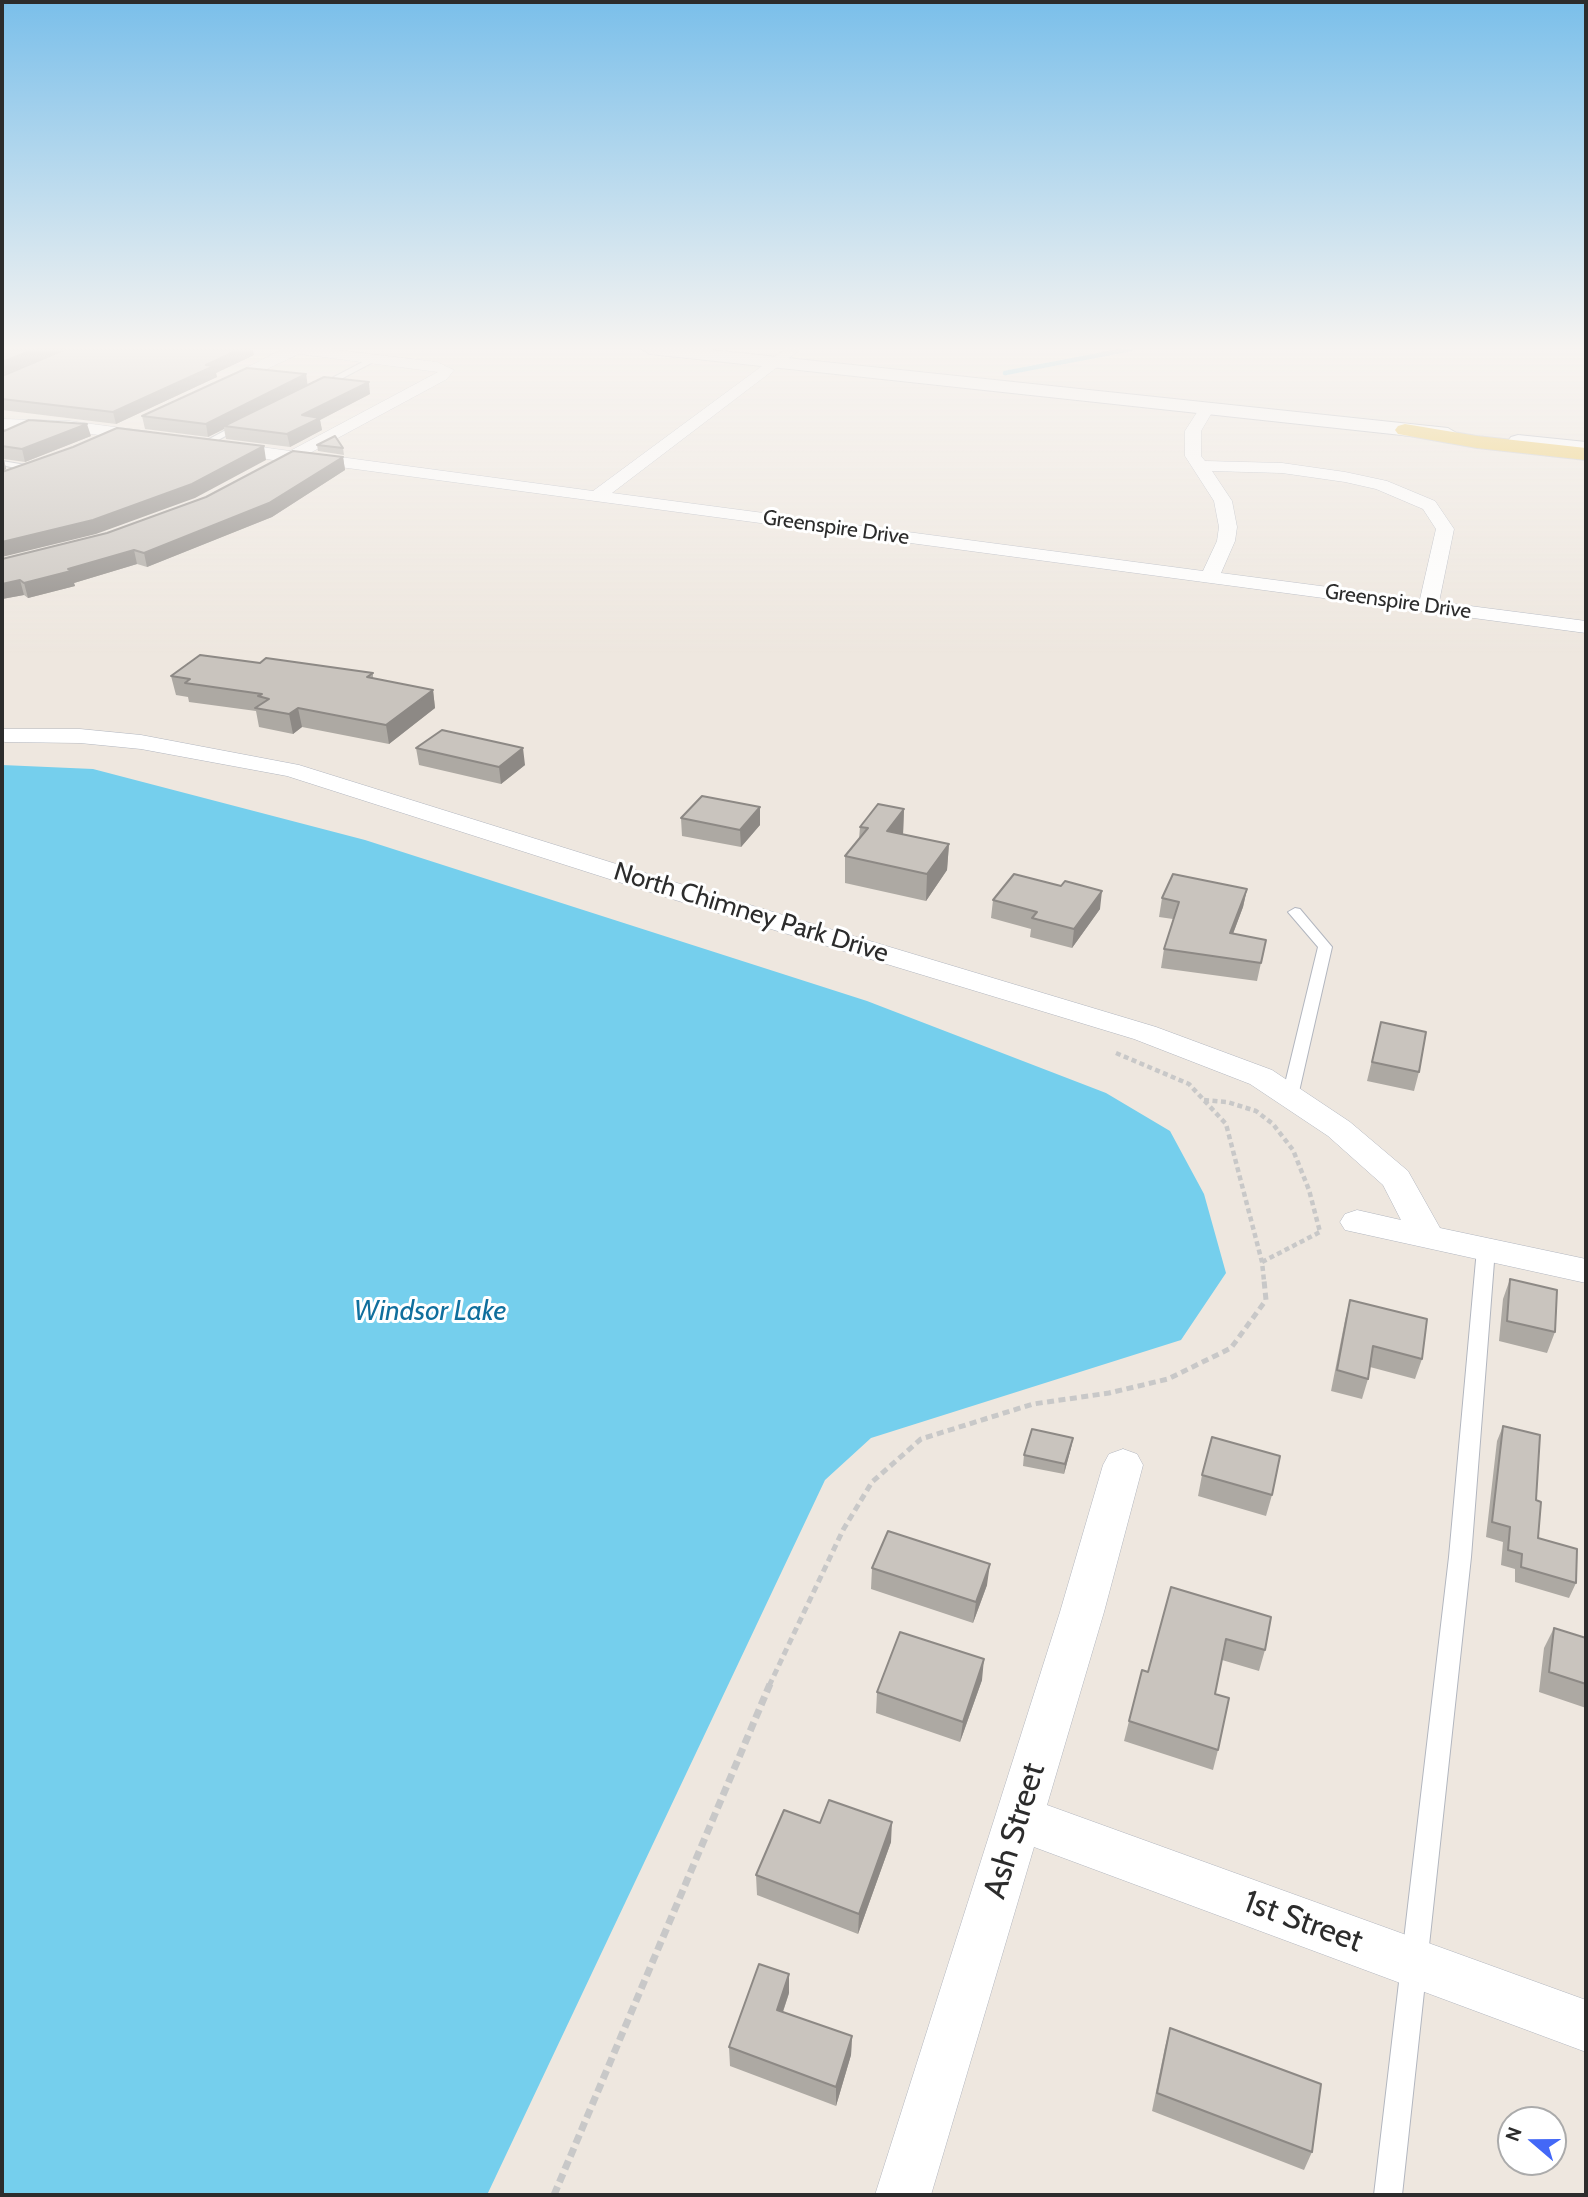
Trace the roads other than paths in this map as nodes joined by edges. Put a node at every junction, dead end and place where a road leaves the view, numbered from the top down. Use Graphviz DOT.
graph roads {
  1 [pos="260,452"];
  2 [pos="301,452"];
  3 [pos="657,452"];
  4 [pos="1192,452"];
  5 [pos="1564,452"];
  6 [pos="1586,454"];
  7 [pos="293,456"];
  8 [pos="2,463"];
  9 [pos="1199,466"];
  10 [pos="38,467"];
  11 [pos="270,468"];
  12 [pos="2,479"];
  13 [pos="597,496"];
  14 [pos="1210,577"];
  15 [pos="1428,606"];
  16 [pos="1586,627"];
  17 [pos="5,734"];
  18 [pos="1295,912"];
  19 [pos="1290,1096"];
  20 [pos="1357,1222"];
  21 [pos="1427,1235"];
  22 [pos="1486,1248"];
  23 [pos="1586,1271"];
  24 [pos="1123,1465"];
  25 [pos="1019,1818"];
  26 [pos="1412,1963"];
  27 [pos="1586,2026"];
  28 [pos="903,2195"];
  29 [pos="1388,2195"];
  1 -- 7 [label="street, Greenspire Drive"];
  2 -- 7 [label="street"];
  3 -- 13 [label="street"];
  4 -- 9 [label="street"];
  5 -- 6 [label="main road"];
  7 -- 11 [label="street"];
  7 -- 13 [label="street, Greenspire Drive"];
  8 -- 10 [label="lane"];
  9 -- 14 [label="street"];
  9 -- 15 [label="street"];
  10 -- 12 [label="street"];
  13 -- 14 [label="street, Greenspire Drive"];
  14 -- 15 [label="street, Greenspire Drive"];
  15 -- 16 [label="street, Greenspire Drive"];
  17 -- 19 [label="street, North Chimney Park Drive"];
  18 -- 19 [label="lane"];
  19 -- 21 [label="street, North Chimney Park Drive"];
  20 -- 21 [label="street"];
  21 -- 22 [label="street"];
  22 -- 23 [label="street"];
  22 -- 26 [label="lane"];
  24 -- 25 [label="street, Ash Street"];
  25 -- 26 [label="street, 1st Street"];
  25 -- 28 [label="street, Ash Street"];
  26 -- 27 [label="street, 1st Street"];
  26 -- 29 [label="lane"];
}
